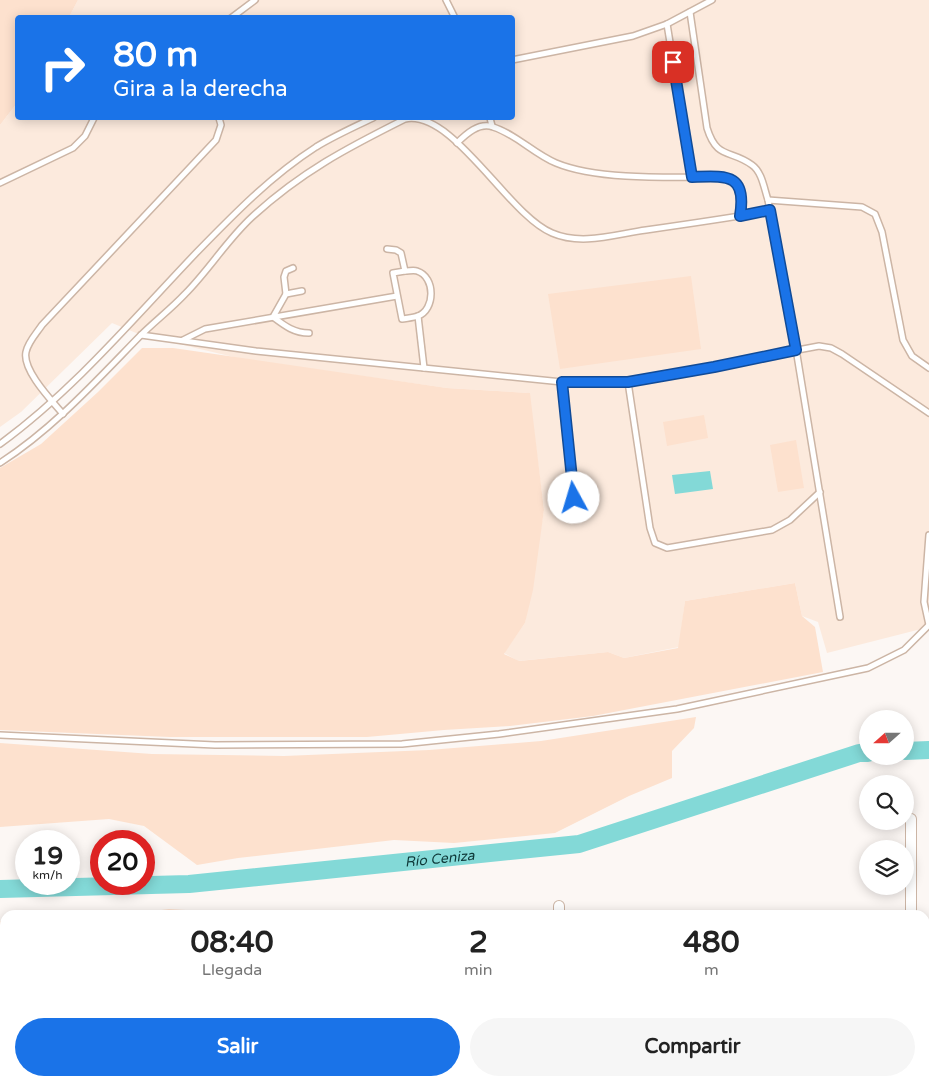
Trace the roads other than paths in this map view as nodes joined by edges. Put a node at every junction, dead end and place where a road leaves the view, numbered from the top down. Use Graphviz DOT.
graph roads {
  1 [pos="255,0"];
  2 [pos="446,0"];
  3 [pos="712,0"];
  4 [pos="690,12"];
  5 [pos="236,15"];
  6 [pos="454,15"];
  7 [pos="667,24"];
  8 [pos="515,59"];
  9 [pos="93,120"];
  10 [pos="220,120"];
  11 [pos="369,120"];
  12 [pos="400,120"];
  13 [pos="421,120"];
  14 [pos="490,120"];
  15 [pos="492,126"];
  16 [pos="458,143"];
  17 [pos="692,177"];
  18 [pos="0,183"];
  19 [pos="768,200"];
  20 [pos="770,210"];
  21 [pos="740,216"];
  22 [pos="387,249"];
  23 [pos="293,268"];
  24 [pos="405,271"];
  25 [pos="302,291"];
  26 [pos="286,294"];
  27 [pos="397,296"];
  28 [pos="418,316"];
  29 [pos="273,318"];
  30 [pos="309,333"];
  31 [pos="141,335"];
  32 [pos="183,340"];
  33 [pos="796,350"];
  34 [pos="424,368"];
  35 [pos="929,368"];
  36 [pos="562,382"];
  37 [pos="628,382"];
  38 [pos="53,402"];
  39 [pos="929,413"];
  40 [pos="63,414"];
  41 [pos="0,444"];
  42 [pos="0,463"];
  43 [pos="820,492"];
  44 [pos="574,498"];
  45 [pos="929,535"];
  46 [pos="840,617"];
  47 [pos="929,625"];
  48 [pos="0,735"];
  49 [pos="911,830"];
  50 [pos="911,910"];
  1 -- 5 [label="lane"];
  2 -- 6 [label="lane"];
  3 -- 4 [label="lane"];
  4 -- 7 [label="lane"];
  4 -- 19 [label="lane"];
  7 -- 8 [label="lane"];
  7 -- 17 [label="lane"];
  9 -- 18 [label="lane"];
  10 -- 38 [label="lane"];
  11 -- 38 [label="lane"];
  12 -- 31 [label="lane"];
  13 -- 16 [label="lane"];
  14 -- 15 [label="lane"];
  15 -- 16 [label="lane"];
  15 -- 17 [label="lane"];
  16 -- 21 [label="lane"];
  17 -- 21 [label="lane"];
  19 -- 20 [label="lane"];
  19 -- 35 [label="lane"];
  20 -- 21 [label="lane"];
  20 -- 33 [label="lane"];
  22 -- 24 [label="lane"];
  23 -- 26 [label="lane"];
  24 -- 27 [label="lane"];
  24 -- 28 [label="lane"];
  25 -- 26 [label="lane"];
  26 -- 29 [label="lane"];
  27 -- 28 [label="lane"];
  27 -- 29 [label="lane"];
  28 -- 34 [label="lane"];
  29 -- 30 [label="lane"];
  29 -- 32 [label="lane"];
  31 -- 32 [label="lane"];
  31 -- 40 [label="lane"];
  32 -- 34 [label="lane"];
  33 -- 37 [label="lane"];
  33 -- 39 [label="lane"];
  33 -- 43 [label="lane"];
  34 -- 36 [label="lane"];
  36 -- 37 [label="lane"];
  36 -- 44 [label="lane"];
  37 -- 43 [label="lane"];
  38 -- 40 [label="lane"];
  38 -- 41 [label="lane"];
  40 -- 42 [label="lane"];
  43 -- 46 [label="lane"];
  45 -- 47 [label="lane"];
  47 -- 48 [label="lane"];
  49 -- 50 [label="street"];
}
